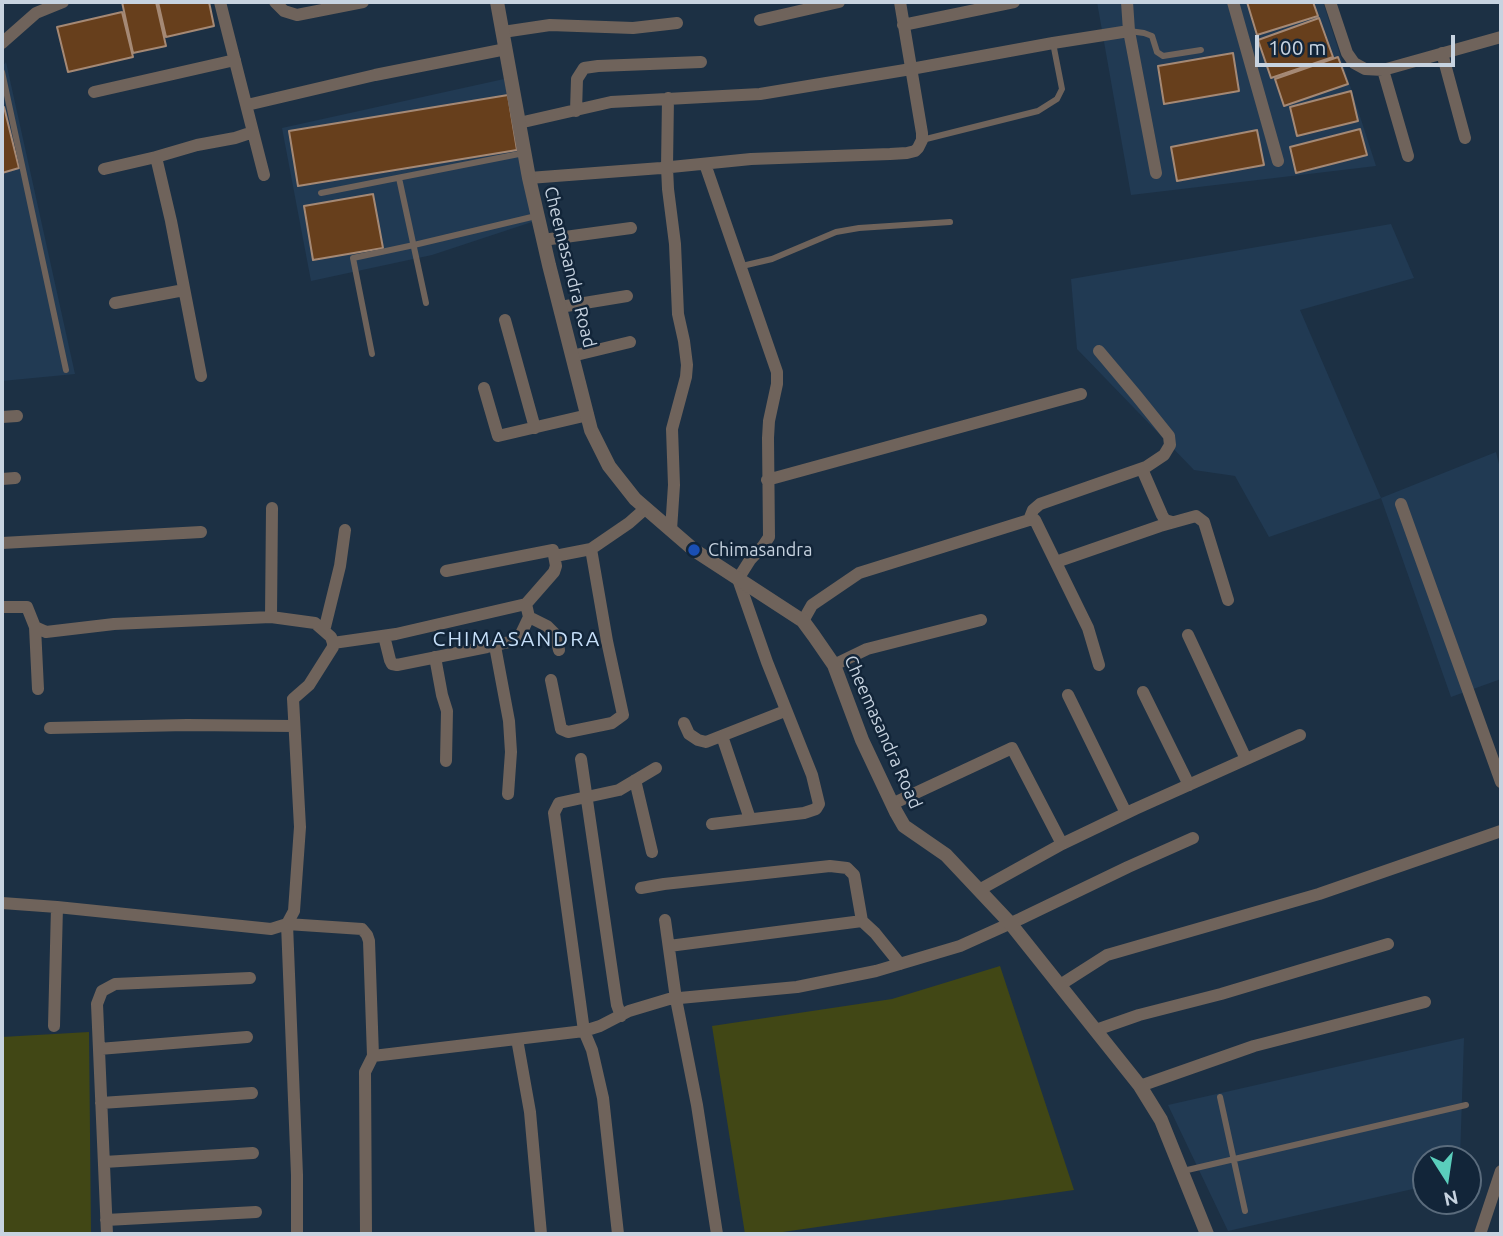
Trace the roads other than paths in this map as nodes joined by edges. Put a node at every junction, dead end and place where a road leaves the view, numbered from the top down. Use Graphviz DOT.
graph roads {
  1 [pos="63,2"];
  2 [pos="220,2"];
  3 [pos="275,2"];
  4 [pos="363,2"];
  5 [pos="497,2"];
  6 [pos="839,2"];
  7 [pos="900,2"];
  8 [pos="1014,2"];
  9 [pos="1127,2"];
  10 [pos="1233,2"];
  11 [pos="1330,2"];
  12 [pos="760,20"];
  13 [pos="677,23"];
  14 [pos="903,25"];
  15 [pos="503,32"];
  16 [pos="1129,32"];
  17 [pos="1501,37"];
  18 [pos="2,43"];
  19 [pos="1053,43"];
  20 [pos="506,49"];
  21 [pos="1201,50"];
  22 [pos="1442,54"];
  23 [pos="235,60"];
  24 [pos="701,62"];
  25 [pos="911,69"];
  26 [pos="1383,70"];
  27 [pos="2,72"];
  28 [pos="94,93"];
  29 [pos="668,98"];
  30 [pos="247,106"];
  31 [pos="576,111"];
  32 [pos="519,124"];
  33 [pos="253,132"];
  34 [pos="1465,138"];
  35 [pos="922,140"];
  36 [pos="524,153"];
  37 [pos="1408,156"];
  38 [pos="156,157"];
  39 [pos="1278,160"];
  40 [pos="705,163"];
  41 [pos="667,167"];
  42 [pos="104,169"];
  43 [pos="1156,173"];
  44 [pos="264,175"];
  45 [pos="399,177"];
  46 [pos="529,178"];
  47 [pos="321,193"];
  48 [pos="538,215"];
  49 [pos="950,222"];
  50 [pos="631,228"];
  51 [pos="543,240"];
  52 [pos="414,246"];
  53 [pos="741,267"];
  54 [pos="184,290"];
  55 [pos="627,296"];
  56 [pos="115,303"];
  57 [pos="426,303"];
  58 [pos="560,307"];
  59 [pos="505,320"];
  60 [pos="630,342"];
  61 [pos="1099,351"];
  62 [pos="372,354"];
  63 [pos="572,356"];
  64 [pos="66,370"];
  65 [pos="201,376"];
  66 [pos="484,388"];
  67 [pos="1080,394"];
  68 [pos="587,415"];
  69 [pos="17,416"];
  70 [pos="2,417"];
  71 [pos="535,428"];
  72 [pos="1142,469"];
  73 [pos="768,480"];
  74 [pos="1401,504"];
  75 [pos="272,508"];
  76 [pos="646,509"];
  77 [pos="1029,520"];
  78 [pos="1172,522"];
  79 [pos="345,530"];
  80 [pos="671,530"];
  81 [pos="201,533"];
  82 [pos="2,543"];
  83 [pos="591,549"];
  84 [pos="555,556"];
  85 [pos="1056,562"];
  86 [pos="446,571"];
  87 [pos="738,579"];
  88 [pos="1228,600"];
  89 [pos="2,607"];
  90 [pos="528,611"];
  91 [pos="271,617"];
  92 [pos="981,620"];
  93 [pos="803,621"];
  94 [pos="35,627"];
  95 [pos="324,631"];
  96 [pos="1188,635"];
  97 [pos="383,636"];
  98 [pos="333,643"];
  99 [pos="495,646"];
  100 [pos="559,650"];
  101 [pos="435,657"];
  102 [pos="834,665"];
  103 [pos="1099,665"];
  104 [pos="551,680"];
  105 [pos="38,689"];
  106 [pos="1143,692"];
  107 [pos="1068,695"];
  108 [pos="785,711"];
  109 [pos="684,723"];
  110 [pos="294,726"];
  111 [pos="50,728"];
  112 [pos="1300,735"];
  113 [pos="722,736"];
  114 [pos="581,759"];
  115 [pos="1247,759"];
  116 [pos="446,761"];
  117 [pos="656,768"];
  118 [pos="635,780"];
  119 [pos="1501,782"];
  120 [pos="1189,785"];
  121 [pos="508,794"];
  122 [pos="587,797"];
  123 [pos="892,804"];
  124 [pos="1126,813"];
  125 [pos="750,819"];
  126 [pos="712,824"];
  127 [pos="1501,831"];
  128 [pos="1193,838"];
  129 [pos="1062,845"];
  130 [pos="652,852"];
  131 [pos="641,888"];
  132 [pos="979,890"];
  133 [pos="2,903"];
  134 [pos="57,907"];
  135 [pos="665,920"];
  136 [pos="862,921"];
  137 [pos="1010,923"];
  138 [pos="287,924"];
  139 [pos="1388,944"];
  140 [pos="669,946"];
  141 [pos="900,964"];
  142 [pos="250,978"];
  143 [pos="1060,985"];
  144 [pos="676,999"];
  145 [pos="1425,1002"];
  146 [pos="621,1016"];
  147 [pos="54,1026"];
  148 [pos="1096,1030"];
  149 [pos="584,1031"];
  150 [pos="247,1037"];
  151 [pos="517,1039"];
  152 [pos="99,1049"];
  153 [pos="373,1056"];
  154 [pos="1140,1086"];
  155 [pos="252,1093"];
  156 [pos="1220,1097"];
  157 [pos="101,1103"];
  158 [pos="1466,1105"];
  159 [pos="253,1153"];
  160 [pos="1233,1159"];
  161 [pos="104,1163"];
  162 [pos="1183,1171"];
  163 [pos="1501,1171"];
  164 [pos="1245,1211"];
  165 [pos="256,1212"];
  166 [pos="106,1220"];
  167 [pos="107,1234"];
  168 [pos="297,1234"];
  169 [pos="366,1234"];
  170 [pos="541,1234"];
  171 [pos="618,1234"];
  172 [pos="717,1234"];
  173 [pos="1207,1234"];
  174 [pos="1480,1234"];
  1 -- 18 [label="street"];
  2 -- 23 [label="street"];
  3 -- 4 [label="street"];
  5 -- 15 [label="street, Cheemasandra Road"];
  6 -- 12 [label="street"];
  7 -- 14 [label="street"];
  8 -- 14 [label="street"];
  9 -- 16 [label="street"];
  10 -- 39 [label="street"];
  11 -- 26 [label="street"];
  13 -- 15 [label="street"];
  14 -- 25 [label="street"];
  15 -- 20 [label="street, Cheemasandra Road"];
  16 -- 19 [label="street"];
  16 -- 21 [label="lane"];
  16 -- 43 [label="street"];
  17 -- 22 [label="street"];
  19 -- 25 [label="street"];
  19 -- 35 [label="lane"];
  20 -- 30 [label="street"];
  20 -- 32 [label="street, Cheemasandra Road"];
  22 -- 26 [label="street"];
  22 -- 34 [label="street"];
  23 -- 28 [label="street"];
  23 -- 30 [label="street"];
  24 -- 31 [label="street"];
  25 -- 29 [label="street"];
  25 -- 35 [label="street"];
  26 -- 37 [label="street"];
  27 -- 64 [label="lane"];
  29 -- 31 [label="street"];
  29 -- 41 [label="street"];
  30 -- 33 [label="street"];
  31 -- 32 [label="street"];
  32 -- 36 [label="street, Cheemasandra Road"];
  33 -- 38 [label="street"];
  33 -- 44 [label="street"];
  35 -- 40 [label="street"];
  36 -- 45 [label="lane"];
  36 -- 46 [label="street, Cheemasandra Road"];
  38 -- 42 [label="street"];
  38 -- 54 [label="street"];
  40 -- 41 [label="street"];
  40 -- 53 [label="street"];
  41 -- 46 [label="street"];
  41 -- 80 [label="street"];
  45 -- 47 [label="lane"];
  45 -- 52 [label="lane"];
  46 -- 48 [label="street, Cheemasandra Road"];
  48 -- 51 [label="street, Cheemasandra Road"];
  48 -- 52 [label="lane"];
  49 -- 53 [label="lane"];
  50 -- 51 [label="street"];
  51 -- 58 [label="street, Cheemasandra Road"];
  52 -- 57 [label="lane"];
  52 -- 62 [label="lane"];
  53 -- 73 [label="street"];
  54 -- 56 [label="street"];
  54 -- 65 [label="street"];
  55 -- 58 [label="street"];
  58 -- 63 [label="street, Cheemasandra Road"];
  59 -- 71 [label="street"];
  60 -- 63 [label="street"];
  61 -- 72 [label="street"];
  63 -- 68 [label="street, Cheemasandra Road"];
  66 -- 71 [label="street"];
  67 -- 73 [label="street"];
  68 -- 71 [label="street"];
  68 -- 76 [label="street, Cheemasandra Road"];
  69 -- 70 [label="street"];
  72 -- 77 [label="street"];
  72 -- 78 [label="street"];
  73 -- 87 [label="street"];
  74 -- 119 [label="street"];
  75 -- 91 [label="street"];
  76 -- 80 [label="street, Cheemasandra Road"];
  76 -- 83 [label="street"];
  77 -- 85 [label="street"];
  77 -- 93 [label="street"];
  78 -- 85 [label="street"];
  78 -- 88 [label="street"];
  79 -- 95 [label="street"];
  80 -- 87 [label="street, Cheemasandra Road"];
  81 -- 82 [label="street"];
  83 -- 84 [label="street"];
  83 -- 104 [label="street"];
  84 -- 86 [label="street"];
  84 -- 90 [label="street"];
  85 -- 103 [label="street"];
  87 -- 93 [label="street, Cheemasandra Road"];
  87 -- 108 [label="street"];
  89 -- 94 [label="street"];
  90 -- 97 [label="street"];
  90 -- 99 [label="street"];
  90 -- 100 [label="street"];
  91 -- 94 [label="street"];
  91 -- 95 [label="street"];
  92 -- 102 [label="street"];
  93 -- 102 [label="street, Cheemasandra Road"];
  94 -- 105 [label="street"];
  95 -- 98 [label="street"];
  96 -- 115 [label="street"];
  97 -- 98 [label="street"];
  97 -- 101 [label="street"];
  98 -- 110 [label="street"];
  99 -- 101 [label="street"];
  99 -- 121 [label="street"];
  101 -- 116 [label="street"];
  102 -- 123 [label="street, Cheemasandra Road"];
  106 -- 120 [label="street"];
  107 -- 124 [label="street"];
  108 -- 113 [label="street"];
  108 -- 125 [label="street"];
  109 -- 113 [label="street"];
  110 -- 111 [label="street"];
  110 -- 138 [label="street"];
  112 -- 115 [label="street"];
  113 -- 125 [label="street"];
  114 -- 122 [label="street"];
  115 -- 120 [label="street"];
  117 -- 118 [label="street"];
  118 -- 122 [label="street"];
  118 -- 130 [label="street"];
  120 -- 124 [label="street"];
  122 -- 146 [label="street"];
  122 -- 149 [label="street"];
  123 -- 129 [label="street"];
  123 -- 132 [label="street, Cheemasandra Road"];
  124 -- 129 [label="street"];
  125 -- 126 [label="street"];
  127 -- 143 [label="street"];
  128 -- 137 [label="street"];
  129 -- 132 [label="street"];
  131 -- 136 [label="street"];
  132 -- 137 [label="street, Cheemasandra Road"];
  133 -- 134 [label="street"];
  134 -- 138 [label="street"];
  134 -- 147 [label="street"];
  135 -- 140 [label="street"];
  136 -- 140 [label="street"];
  136 -- 141 [label="street"];
  137 -- 141 [label="street"];
  137 -- 143 [label="street, Cheemasandra Road"];
  138 -- 153 [label="street"];
  138 -- 168 [label="street"];
  139 -- 148 [label="street"];
  140 -- 144 [label="street"];
  141 -- 144 [label="street"];
  142 -- 152 [label="street"];
  143 -- 148 [label="street, Cheemasandra Road"];
  144 -- 146 [label="street"];
  144 -- 172 [label="street"];
  145 -- 154 [label="street"];
  146 -- 149 [label="street"];
  148 -- 154 [label="street, Cheemasandra Road"];
  149 -- 151 [label="street"];
  149 -- 171 [label="street"];
  150 -- 152 [label="street"];
  151 -- 153 [label="street"];
  151 -- 170 [label="street"];
  152 -- 157 [label="street"];
  153 -- 169 [label="street"];
  154 -- 162 [label="street, Cheemasandra Road"];
  155 -- 157 [label="street"];
  156 -- 160 [label="lane"];
  157 -- 161 [label="street"];
  158 -- 160 [label="lane"];
  159 -- 161 [label="street"];
  160 -- 162 [label="lane"];
  160 -- 164 [label="lane"];
  161 -- 166 [label="street"];
  162 -- 173 [label="street, Cheemasandra Road"];
  163 -- 174 [label="street"];
  165 -- 166 [label="street"];
  166 -- 167 [label="street"];
}
